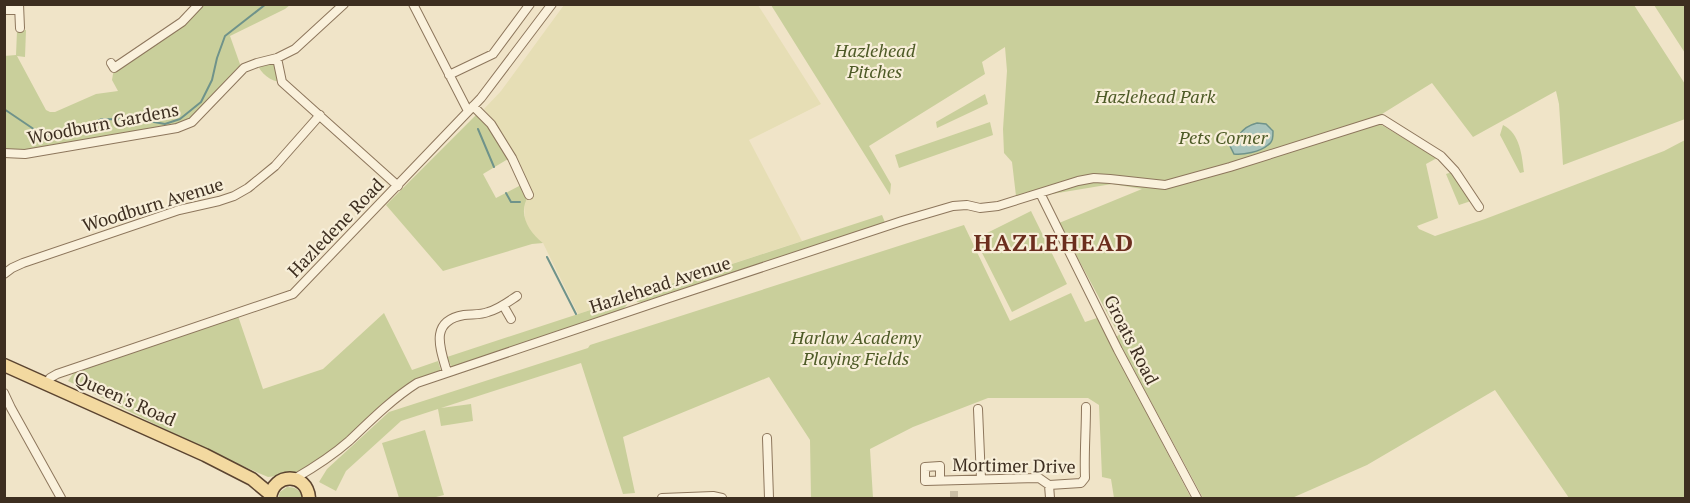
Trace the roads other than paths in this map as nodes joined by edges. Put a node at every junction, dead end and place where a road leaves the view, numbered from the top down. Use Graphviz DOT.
graph roads {
  1 [pos="199,4"];
  2 [pos="344,4"];
  3 [pos="413,4"];
  4 [pos="530,4"];
  5 [pos="552,4"];
  6 [pos="19,7"];
  7 [pos="4,10"];
  8 [pos="20,28"];
  9 [pos="277,58"];
  10 [pos="111,63"];
  11 [pos="449,75"];
  12 [pos="471,108"];
  13 [pos="320,115"];
  14 [pos="4,153"];
  15 [pos="398,186"];
  16 [pos="1040,193"];
  17 [pos="529,195"];
  18 [pos="1479,207"];
  19 [pos="4,274"];
  20 [pos="517,296"];
  21 [pos="503,305"];
  22 [pos="511,319"];
  23 [pos="4,365"];
  24 [pos="70,370"];
  25 [pos="447,372"];
  26 [pos="53,386"];
  27 [pos="4,393"];
  28 [pos="1086,406"];
  29 [pos="8,409"];
  30 [pos="978,409"];
  31 [pos="767,438"];
  32 [pos="316,466"];
  33 [pos="252,479"];
  34 [pos="294,479"];
  35 [pos="981,479"];
  36 [pos="940,480"];
  37 [pos="954,480"];
  38 [pos="280,481"];
  39 [pos="1049,485"];
  40 [pos="954,491"];
  41 [pos="308,493"];
  42 [pos="270,496"];
  43 [pos="62,498"];
  44 [pos="662,498"];
  45 [pos="722,498"];
  46 [pos="769,498"];
  47 [pos="1050,498"];
  48 [pos="1197,498"];
  1 -- 10 [label="street"];
  2 -- 9 [label="street, Woodburn Gardens"];
  3 -- 11 [label="street"];
  4 -- 11 [label="street"];
  5 -- 12 [label="street, Hazledene Road"];
  6 -- 7 [label="street"];
  6 -- 8 [label="street"];
  9 -- 13 [label="street"];
  9 -- 14 [label="street, Woodburn Gardens"];
  11 -- 12 [label="street"];
  12 -- 15 [label="street, Hazledene Road"];
  12 -- 17 [label="street"];
  13 -- 15 [label="street"];
  13 -- 19 [label="street, Woodburn Avenue"];
  15 -- 24 [label="street, Hazledene Road"];
  16 -- 18 [label="street, Hazlehead Avenue"];
  16 -- 25 [label="street, Hazlehead Avenue"];
  16 -- 48 [label="street, Groats Road"];
  20 -- 21 [label="street"];
  21 -- 22 [label="street"];
  21 -- 25 [label="street"];
  23 -- 26 [label="main road, Queen's Road"];
  24 -- 26 [label="street"];
  24 -- 26 [label="street, Hazledene Road"];
  25 -- 32 [label="street, Hazlehead Avenue"];
  26 -- 33 [label="main road, Queen's Road"];
  27 -- 29 [label="street"];
  28 -- 39 [label="street, Mortimer Drive"];
  29 -- 43 [label="street"];
  30 -- 35 [label="street"];
  31 -- 46 [label="street"];
  32 -- 34 [label="street, Hazlehead Avenue"];
  32 -- 41 [label="street, Hazlehead Avenue"];
  33 -- 38 [label="main road"];
  33 -- 42 [label="main road"];
  34 -- 38 [label="main road"];
  34 -- 41 [label="main road"];
  35 -- 37 [label="street, Mortimer Drive"];
  35 -- 39 [label="street, Mortimer Drive"];
  36 -- 37 [label="street, Mortimer Drive"];
  37 -- 40 [label="street"];
  38 -- 42 [label="main road"];
  39 -- 47 [label="street"];
  44 -- 45 [label="street"];
}
